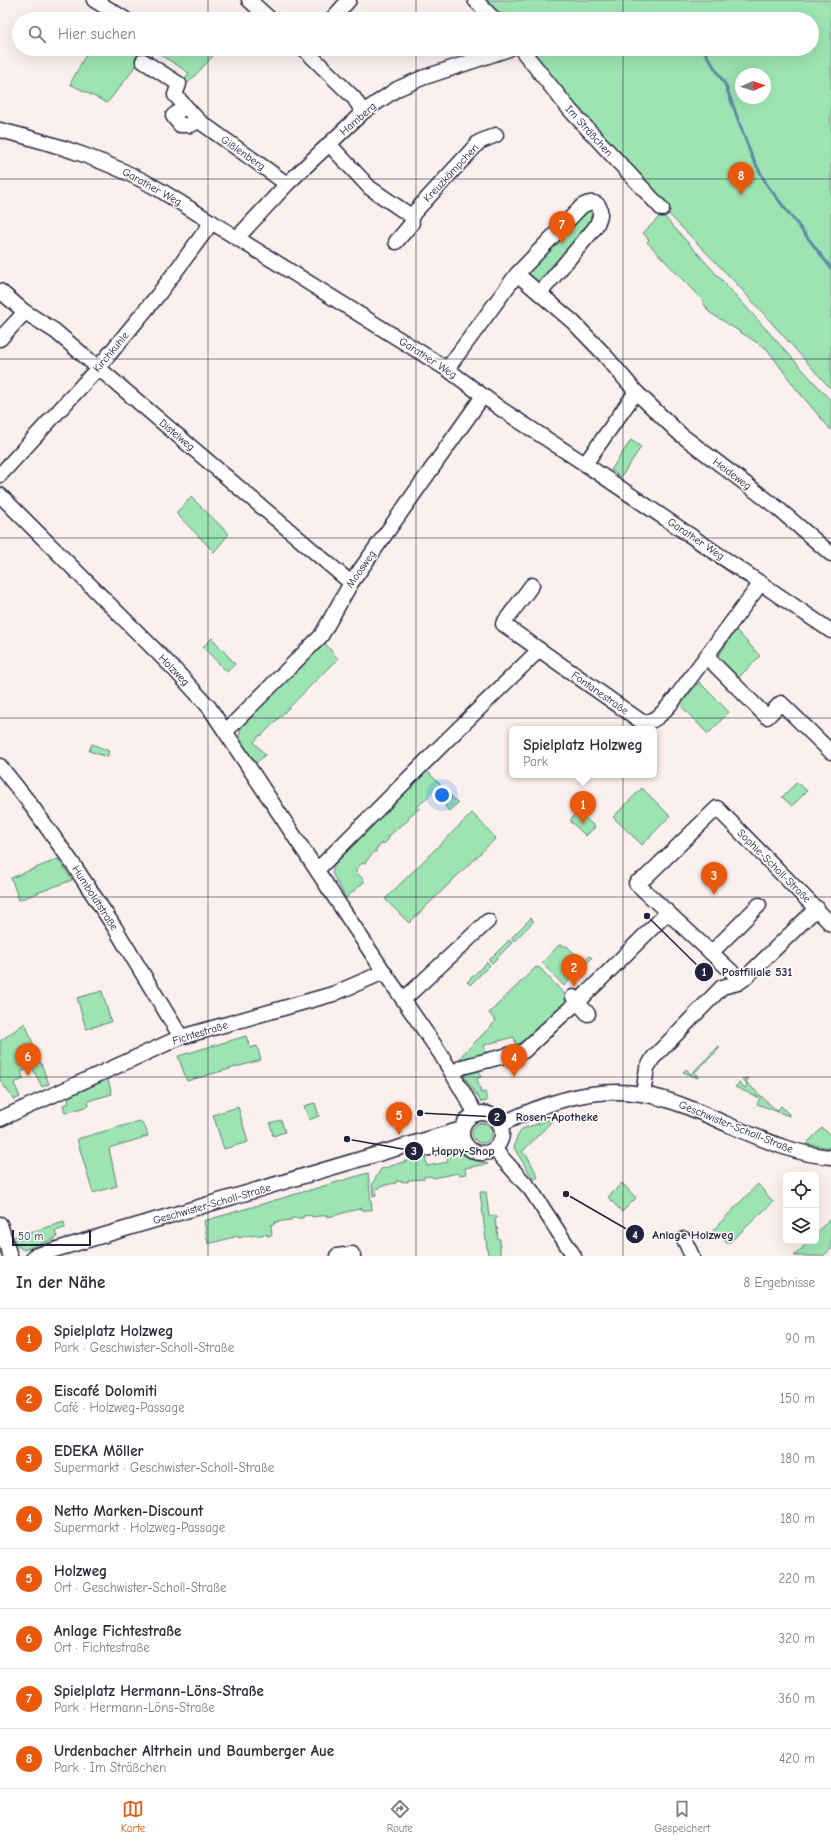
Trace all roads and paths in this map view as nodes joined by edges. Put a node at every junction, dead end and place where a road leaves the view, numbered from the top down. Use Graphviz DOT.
graph roads {
  1 [pos="94,0"];
  2 [pos="249,0"];
  3 [pos="349,0"];
  4 [pos="475,0"];
  5 [pos="114,12"];
  6 [pos="262,12"];
  7 [pos="338,12"];
  8 [pos="487,12"];
  9 [pos="312,56"];
  10 [pos="488,56"];
  11 [pos="527,56"];
  12 [pos="143,61"];
  13 [pos="363,112"];
  14 [pos="0,130"];
  15 [pos="496,135"];
  16 [pos="329,144"];
  17 [pos="287,184"];
  18 [pos="662,209"];
  19 [pos="411,216"];
  20 [pos="212,222"];
  21 [pos="238,237"];
  22 [pos="396,242"];
  23 [pos="517,274"];
  24 [pos="0,291"];
  25 [pos="540,293"];
  26 [pos="25,312"];
  27 [pos="0,339"];
  28 [pos="98,368"];
  29 [pos="447,369"];
  30 [pos="636,392"];
  31 [pos="483,396"];
  32 [pos="585,464"];
  33 [pos="0,475"];
  34 [pos="0,495"];
  35 [pos="831,554"];
  36 [pos="351,583"];
  37 [pos="761,583"];
  38 [pos="532,585"];
  39 [pos="831,631"];
  40 [pos="539,650"];
  41 [pos="707,657"];
  42 [pos="226,731"];
  43 [pos="831,752"];
  44 [pos="0,766"];
  45 [pos="317,870"];
  46 [pos="759,905"];
  47 [pos="816,908"];
  48 [pos="668,912"];
  49 [pos="488,921"];
  50 [pos="831,924"];
  51 [pos="711,953"];
  52 [pos="384,972"];
  53 [pos="732,972"];
  54 [pos="404,999"];
  55 [pos="575,1000"];
  56 [pos="588,1014"];
  57 [pos="181,1037"];
  58 [pos="453,1073"];
  59 [pos="643,1094"];
  60 [pos="476,1114"];
  61 [pos="0,1119"];
  62 [pos="500,1125"];
  63 [pos="462,1129"];
  64 [pos="464,1143"];
  65 [pos="494,1148"];
  66 [pos="390,1151"];
  67 [pos="831,1157"];
  68 [pos="0,1224"];
  69 [pos="684,1239"];
  70 [pos="10,1256"];
  71 [pos="34,1256"];
  72 [pos="337,1256"];
  73 [pos="353,1256"];
  74 [pos="574,1256"];
  75 [pos="692,1256"];
  1 -- 5 [label="street"];
  2 -- 6 [label="street"];
  3 -- 7 [label="street"];
  4 -- 8 [label="street"];
  9 -- 13 [label="street"];
  10 -- 13 [label="street, Hamberg"];
  11 -- 18 [label="street, Im Sträßchen"];
  12 -- 17 [label="street, Gißlenberg"];
  13 -- 16 [label="street, Hamberg"];
  14 -- 20 [label="street, Garather Weg"];
  15 -- 19 [label="street, Kreuzkämpchen"];
  16 -- 17 [label="street, Hamberg"];
  16 -- 19 [label="street"];
  17 -- 21 [label="street, Hamberg"];
  19 -- 22 [label="street, Kreuzkämpchen"];
  20 -- 21 [label="street, Garather Weg"];
  20 -- 28 [label="street, Kirchkuhle"];
  21 -- 29 [label="street, Garather Weg"];
  23 -- 25 [label="street, Heideweg"];
  23 -- 25 [label="street"];
  23 -- 29 [label="street"];
  24 -- 26 [label="street, Distelweg"];
  25 -- 30 [label="street, Heideweg"];
  26 -- 27 [label="street"];
  26 -- 28 [label="street, Distelweg"];
  28 -- 33 [label="street, Kirchkuhle"];
  28 -- 36 [label="street, Distelweg"];
  29 -- 31 [label="street, Garather Weg"];
  30 -- 32 [label="street"];
  30 -- 35 [label="street, Heideweg"];
  31 -- 32 [label="street, Garather Weg"];
  31 -- 36 [label="street, Moosweg"];
  32 -- 37 [label="street, Garather Weg"];
  34 -- 42 [label="street, Holzweg"];
  36 -- 42 [label="street, Moosweg"];
  37 -- 39 [label="street, Garather Weg"];
  37 -- 41 [label="street, Fontanestraße"];
  38 -- 40 [label="street, Fontanestraße"];
  40 -- 41 [label="street, Fontanestraße"];
  40 -- 45 [label="street"];
  41 -- 43 [label="street"];
  42 -- 45 [label="street, Holzweg"];
  44 -- 57 [label="street, Humboldtstraße"];
  45 -- 52 [label="street, Holzweg"];
  46 -- 51 [label="street"];
  47 -- 48 [label="street, Sophie-Scholl-Straße"];
  47 -- 50 [label="street, Sophie-Scholl-Straße"];
  47 -- 59 [label="street"];
  48 -- 51 [label="street"];
  48 -- 55 [label="street"];
  49 -- 54 [label="street"];
  51 -- 53 [label="street"];
  52 -- 54 [label="street, Holzweg"];
  52 -- 57 [label="street, Fichtestraße"];
  54 -- 58 [label="street, Holzweg"];
  55 -- 56 [label="street"];
  55 -- 58 [label="street"];
  57 -- 61 [label="street, Fichtestraße"];
  58 -- 60 [label="street, Holzweg"];
  59 -- 62 [label="street, Geschwister-Scholl-Straße"];
  59 -- 67 [label="street, Geschwister-Scholl-Straße"];
  60 -- 62 [label="street"];
  60 -- 63 [label="street"];
  62 -- 65 [label="street"];
  63 -- 64 [label="street"];
  63 -- 66 [label="street, Geschwister-Scholl-Straße"];
  64 -- 65 [label="street"];
  64 -- 66 [label="street, Geschwister-Scholl-Straße"];
  65 -- 74 [label="street"];
  66 -- 71 [label="street, Geschwister-Scholl-Straße"];
  68 -- 70 [label="street"];
  69 -- 75 [label="street"];
  72 -- 73 [label="street"];
}
